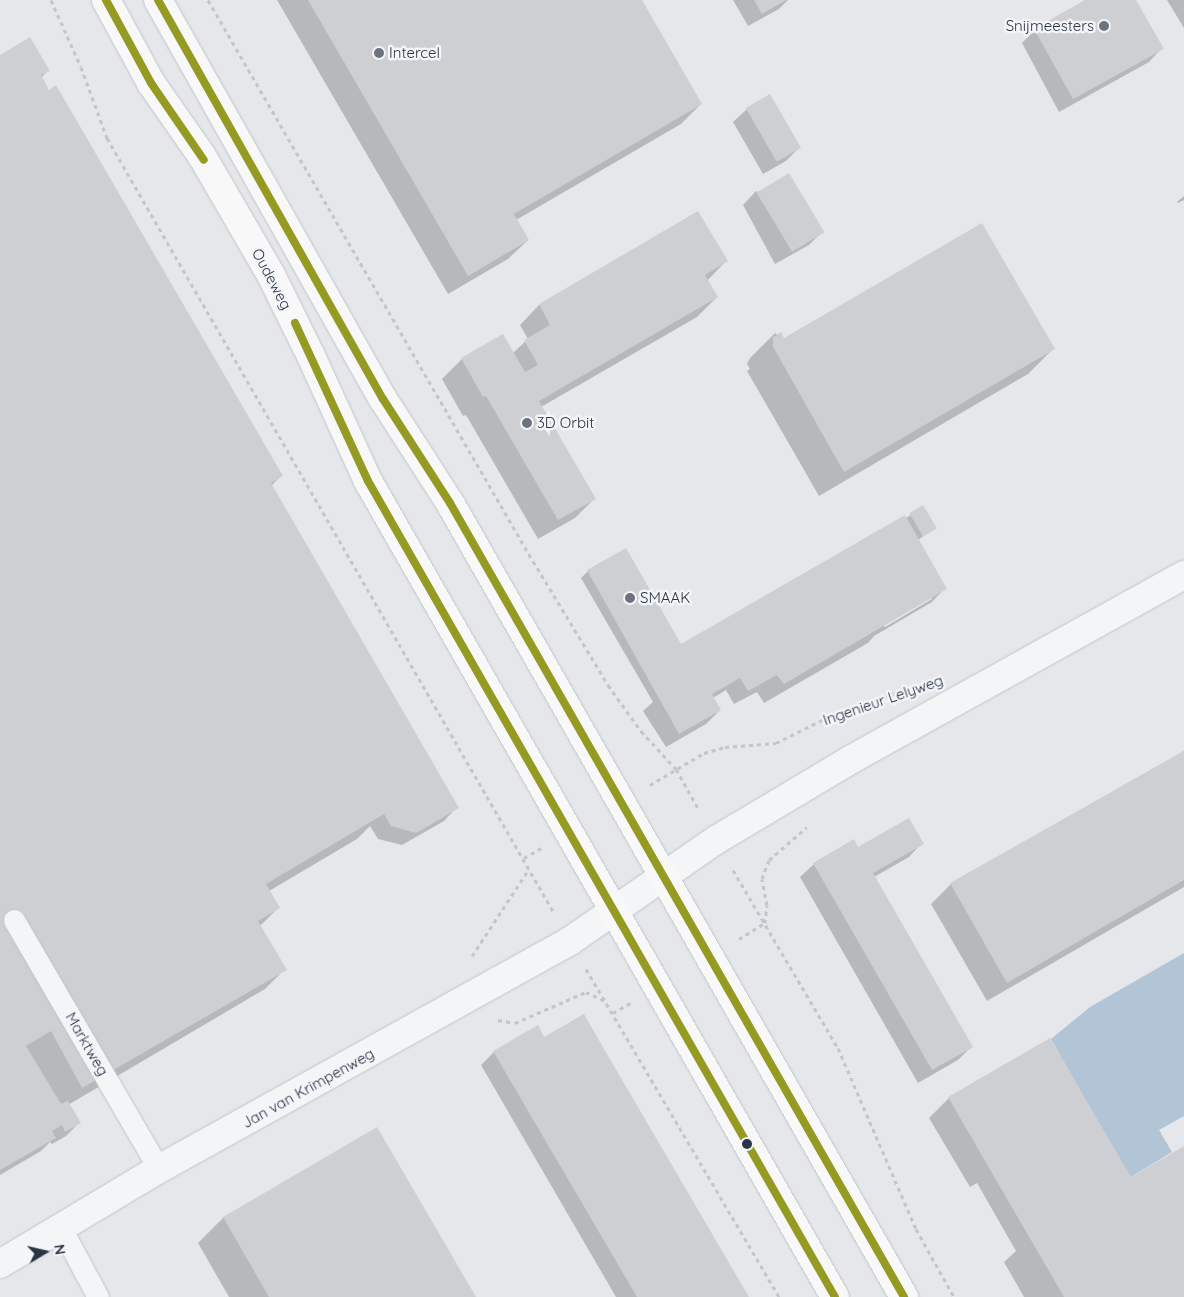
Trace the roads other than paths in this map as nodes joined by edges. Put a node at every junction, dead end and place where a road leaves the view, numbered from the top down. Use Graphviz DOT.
graph roads {
  1 [pos="106,0"];
  2 [pos="158,0"];
  3 [pos="1184,575"];
  4 [pos="664,876"];
  5 [pos="614,910"];
  6 [pos="14,920"];
  7 [pos="159,1169"];
  8 [pos="61,1228"];
  9 [pos="0,1264"];
  10 [pos="98,1297"];
  11 [pos="835,1297"];
  12 [pos="904,1297"];
  1 -- 5 [label="main road, Oudeweg"];
  2 -- 4 [label="main road"];
  3 -- 4 [label="street, Ingenieur Lelyweg"];
  4 -- 5 [label="street, Ingenieur Lelyweg"];
  4 -- 12 [label="main road"];
  5 -- 7 [label="street, Jan van Krimpenweg"];
  5 -- 11 [label="main road, Oudeweg"];
  6 -- 7 [label="lane, Marktweg"];
  7 -- 8 [label="street, Jan van Krimpenweg"];
  8 -- 9 [label="street, Jan van Krimpenweg"];
  8 -- 10 [label="lane"];
}
